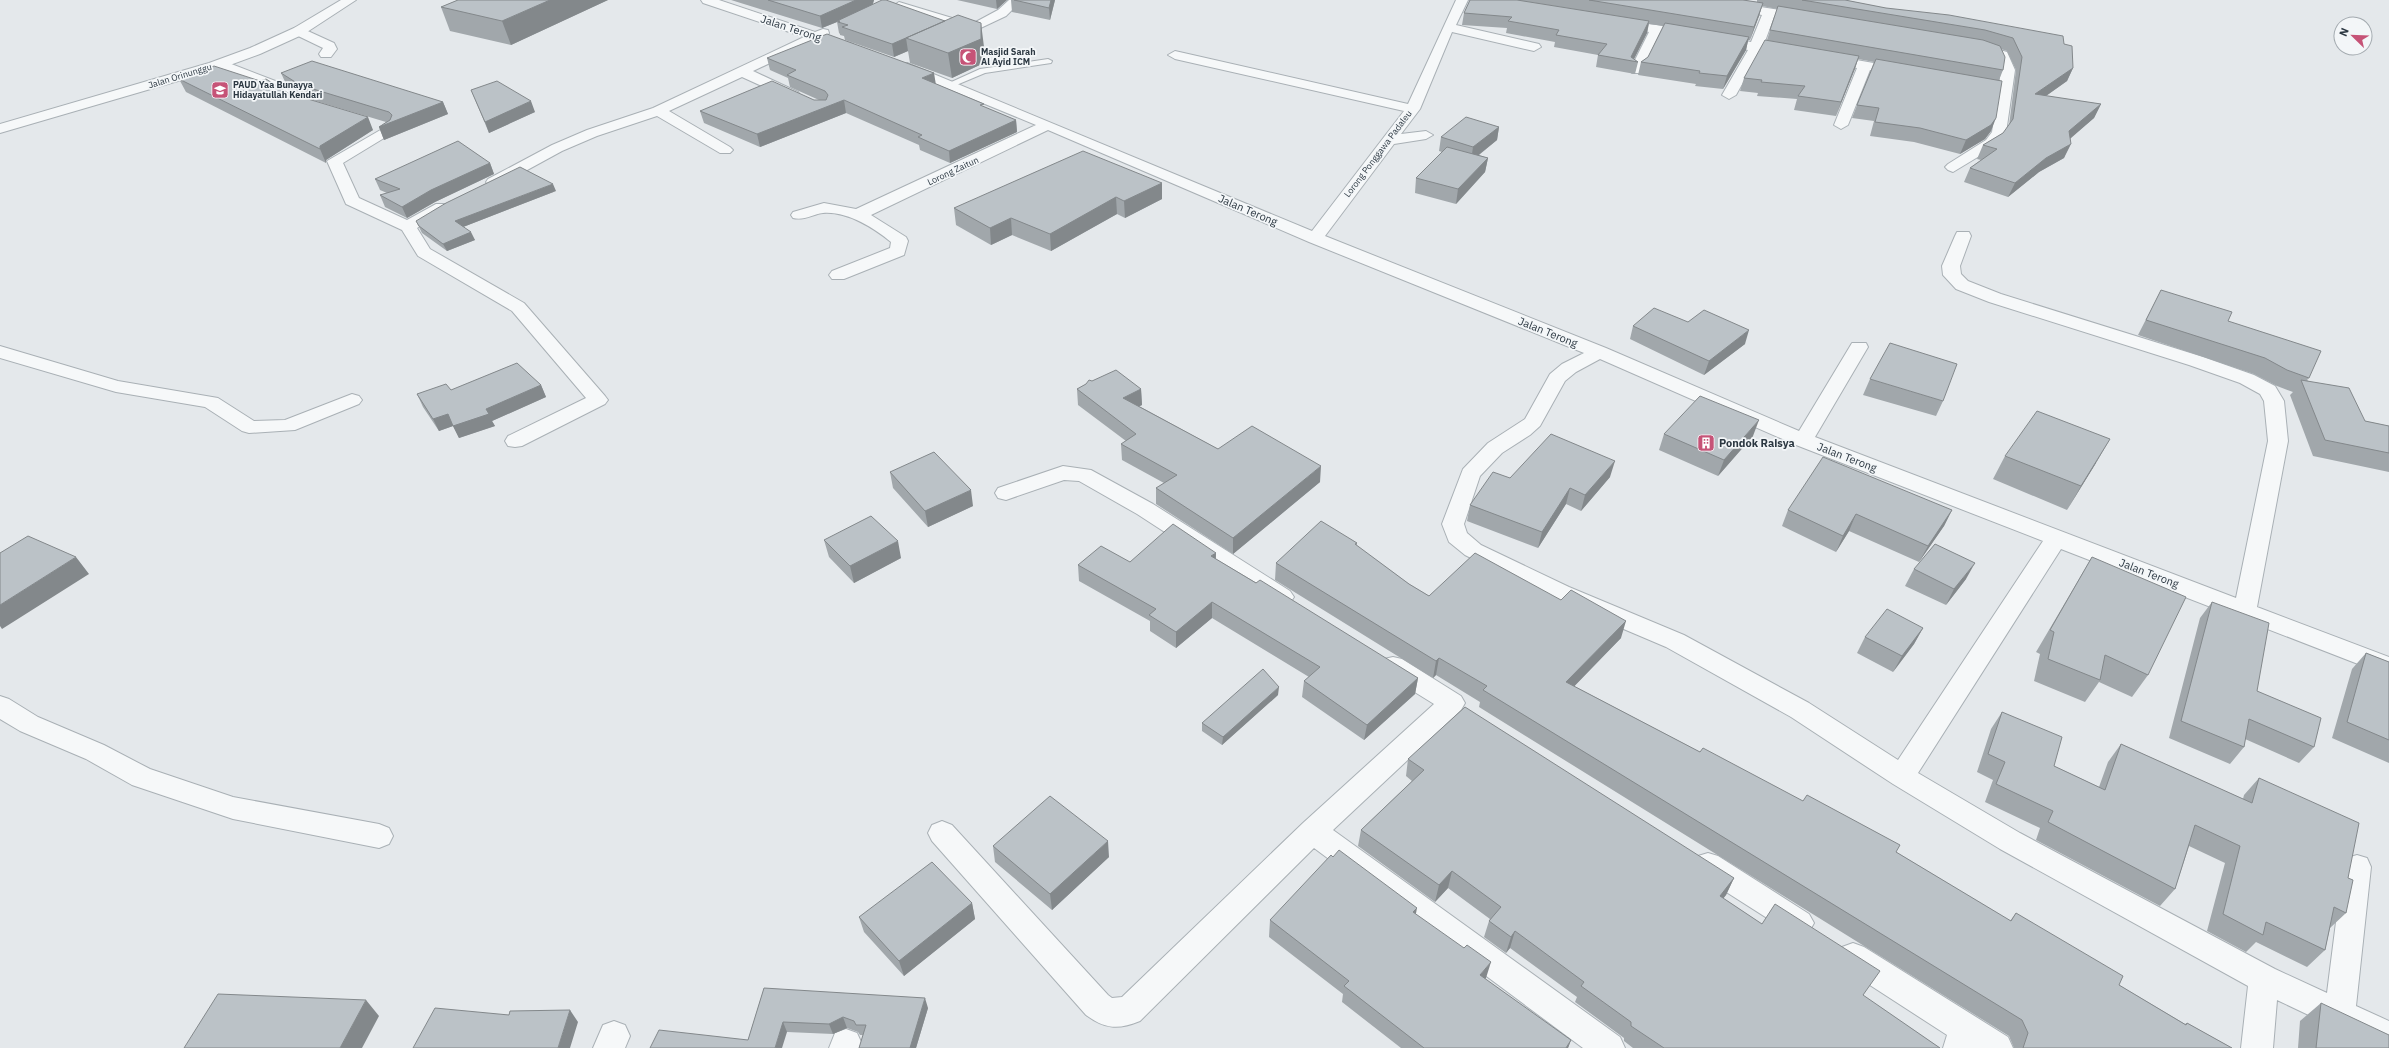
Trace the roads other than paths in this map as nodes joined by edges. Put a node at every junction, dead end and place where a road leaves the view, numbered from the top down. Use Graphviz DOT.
graph roads {
  1 [pos="333,0"];
  2 [pos="350,0"];
  3 [pos="707,0"];
  4 [pos="1016,0"];
  5 [pos="1462,0"];
  6 [pos="1692,0"];
  7 [pos="882,7"];
  8 [pos="1769,12"];
  9 [pos="1816,20"];
  10 [pos="1604,21"];
  11 [pos="839,26"];
  12 [pos="1448,27"];
  13 [pos="973,28"];
  14 [pos="1657,29"];
  15 [pos="299,31"];
  16 [pos="817,36"];
  17 [pos="952,38"];
  18 [pos="1964,46"];
  19 [pos="1534,47"];
  20 [pos="1756,47"];
  21 [pos="868,53"];
  22 [pos="326,54"];
  23 [pos="917,54"];
  24 [pos="1175,55"];
  25 [pos="1803,55"];
  26 [pos="1818,58"];
  27 [pos="1048,61"];
  28 [pos="221,64"];
  29 [pos="1865,66"];
  30 [pos="1637,70"];
  31 [pos="743,72"];
  32 [pos="1912,74"];
  33 [pos="1958,82"];
  34 [pos="951,84"];
  35 [pos="2005,90"];
  36 [pos="1729,95"];
  37 [pos="300,102"];
  38 [pos="808,102"];
  39 [pos="1413,109"];
  40 [pos="658,111"];
  41 [pos="0,123"];
  42 [pos="369,123"];
  43 [pos="1048,125"];
  44 [pos="1841,125"];
  45 [pos="0,129"];
  46 [pos="1426,135"];
  47 [pos="1387,141"];
  48 [pos="725,150"];
  49 [pos="1953,167"];
  50 [pos="478,190"];
  51 [pos="456,200"];
  52 [pos="799,215"];
  53 [pos="857,215"];
  54 [pos="408,227"];
  55 [pos="1963,236"];
  56 [pos="1315,238"];
  57 [pos="838,275"];
  58 [pos="1859,347"];
  59 [pos="0,352"];
  60 [pos="1599,352"];
  61 [pos="352,400"];
  62 [pos="1803,440"];
  63 [pos="515,441"];
  64 [pos="1006,493"];
  65 [pos="2057,538"];
  66 [pos="1300,608"];
  67 [pos="2245,610"];
  68 [pos="1373,653"];
  69 [pos="2389,666"];
  70 [pos="0,706"];
  71 [pos="1902,776"];
  72 [pos="1313,831"];
  73 [pos="942,833"];
  74 [pos="379,836"];
  75 [pos="1686,851"];
  76 [pos="2357,867"];
  77 [pos="2264,979"];
  78 [pos="2340,1014"];
  79 [pos="2389,1037"];
  80 [pos="1962,1038"];
  81 [pos="1609,1048"];
  82 [pos="1997,1048"];
  83 [pos="2257,1048"];
  1 -- 41 [label="street, Jalan Orinunggu"];
  2 -- 15 [label="street, Jalan Orinunggu"];
  3 -- 16 [label="street, Jalan Terong"];
  4 -- 13 [label="street"];
  5 -- 12 [label="street, Lorong Ponggawa Padaleu"];
  6 -- 8 [label="street"];
  7 -- 13 [label="street"];
  8 -- 9 [label="street"];
  8 -- 20 [label="street"];
  10 -- 14 [label="street"];
  11 -- 16 [label="street"];
  12 -- 19 [label="street"];
  12 -- 39 [label="street, Lorong Ponggawa Padaleu"];
  13 -- 17 [label="street"];
  14 -- 20 [label="street"];
  14 -- 30 [label="street"];
  15 -- 22 [label="street"];
  15 -- 28 [label="street, Jalan Orinunggu"];
  16 -- 21 [label="street, Jalan Terong"];
  16 -- 31 [label="street"];
  18 -- 35 [label="street"];
  20 -- 25 [label="street"];
  20 -- 36 [label="street"];
  23 -- 34 [label="street, Jalan Terong"];
  24 -- 39 [label="street"];
  26 -- 29 [label="street"];
  27 -- 34 [label="lane"];
  28 -- 37 [label="street"];
  28 -- 45 [label="street, Jalan Orinunggu"];
  29 -- 32 [label="street"];
  29 -- 44 [label="street"];
  31 -- 38 [label="street"];
  31 -- 40 [label="street"];
  33 -- 35 [label="street"];
  34 -- 43 [label="street, Jalan Terong"];
  35 -- 49 [label="street"];
  39 -- 47 [label="street, Lorong Ponggawa Padaleu"];
  40 -- 48 [label="street"];
  40 -- 50 [label="street"];
  42 -- 54 [label="street"];
  43 -- 53 [label="street, Lorong Zaitun"];
  43 -- 56 [label="street, Jalan Terong"];
  46 -- 47 [label="street"];
  47 -- 56 [label="street, Lorong Ponggawa Padaleu"];
  51 -- 54 [label="street"];
  52 -- 53 [label="street"];
  53 -- 57 [label="street"];
  54 -- 63 [label="street"];
  55 -- 67 [label="street"];
  56 -- 60 [label="street, Jalan Terong"];
  58 -- 62 [label="street"];
  59 -- 61 [label="street"];
  60 -- 62 [label="street, Jalan Terong"];
  60 -- 71 [label="street"];
  62 -- 65 [label="street, Jalan Terong"];
  64 -- 66 [label="street"];
  65 -- 67 [label="street, Jalan Terong"];
  65 -- 71 [label="street"];
  67 -- 69 [label="street, Jalan Terong"];
  68 -- 72 [label="street"];
  70 -- 74 [label="street"];
  71 -- 77 [label="street"];
  72 -- 73 [label="street"];
  72 -- 81 [label="street"];
  75 -- 80 [label="street"];
  76 -- 78 [label="street"];
  77 -- 78 [label="street"];
  77 -- 83 [label="street"];
  78 -- 79 [label="street"];
  80 -- 82 [label="street"];
}
